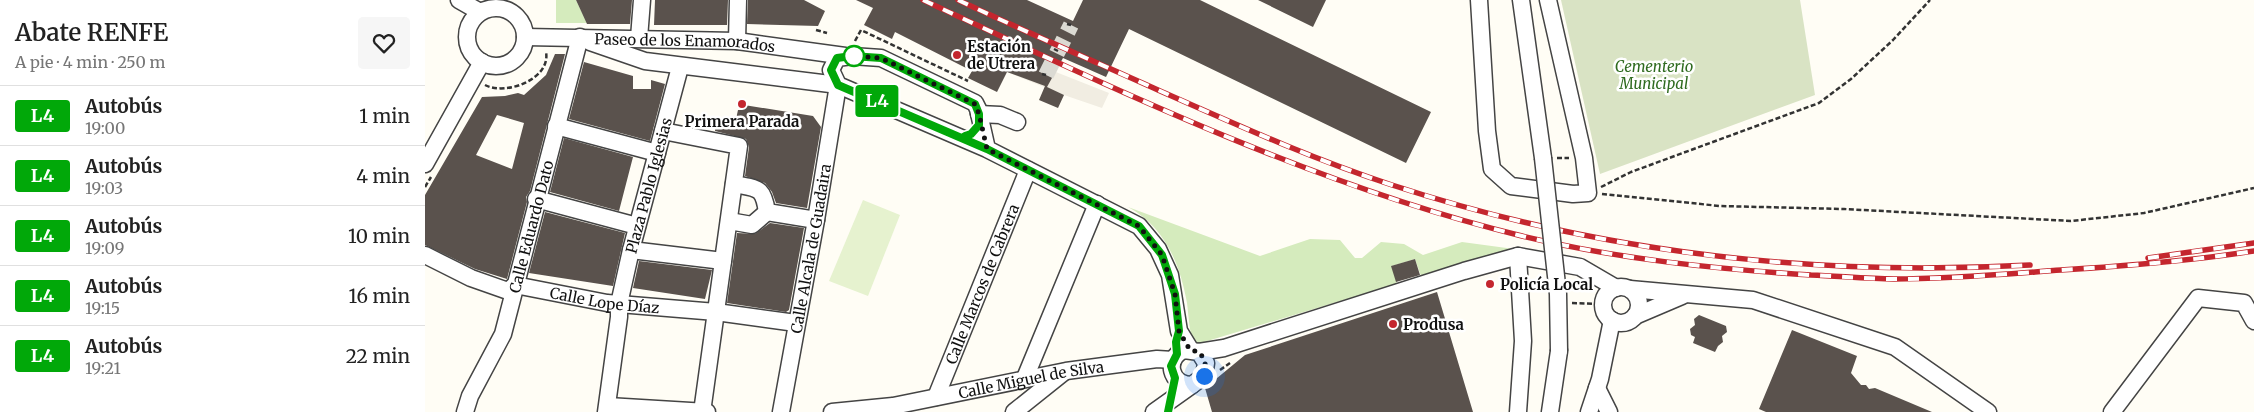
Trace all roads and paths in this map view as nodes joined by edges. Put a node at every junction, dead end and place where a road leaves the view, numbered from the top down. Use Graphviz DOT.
graph roads {
  1 [pos="459,0"];
  2 [pos="642,0"];
  3 [pos="739,0"];
  4 [pos="1479,0"];
  5 [pos="1521,0"];
  6 [pos="1548,0"];
  7 [pos="1930,0"];
  8 [pos="480,12"];
  9 [pos="1067,24"];
  10 [pos="1071,25"];
  11 [pos="816,30"];
  12 [pos="827,33"];
  13 [pos="580,38"];
  14 [pos="639,38"];
  15 [pos="525,39"];
  16 [pos="737,41"];
  17 [pos="1054,49"];
  18 [pos="1058,51"];
  19 [pos="547,55"];
  20 [pos="848,56"];
  21 [pos="482,62"];
  22 [pos="680,67"];
  23 [pos="1042,74"];
  24 [pos="1047,75"];
  25 [pos="473,79"];
  26 [pos="838,85"];
  27 [pos="980,118"];
  28 [pos="1017,122"];
  29 [pos="556,126"];
  30 [pos="663,131"];
  31 [pos="956,135"];
  32 [pos="987,149"];
  33 [pos="657,153"];
  34 [pos="1547,158"];
  35 [pos="1584,158"];
  36 [pos="425,164"];
  37 [pos="1028,170"];
  38 [pos="734,184"];
  39 [pos="2254,188"];
  40 [pos="1588,193"];
  41 [pos="536,199"];
  42 [pos="1097,204"];
  43 [pos="767,212"];
  44 [pos="816,220"];
  45 [pos="729,221"];
  46 [pos="637,226"];
  47 [pos="631,250"];
  48 [pos="425,256"];
  49 [pos="1518,256"];
  50 [pos="723,261"];
  51 [pos="1580,267"];
  52 [pos="515,285"];
  53 [pos="1623,289"];
  54 [pos="1684,295"];
  55 [pos="1558,302"];
  56 [pos="619,304"];
  57 [pos="1603,304"];
  58 [pos="715,312"];
  59 [pos="1632,318"];
  60 [pos="1612,320"];
  61 [pos="2254,321"];
  62 [pos="796,323"];
  63 [pos="1234,345"];
  64 [pos="1185,354"];
  65 [pos="1066,371"];
  66 [pos="1025,378"];
  67 [pos="1175,378"];
  68 [pos="1198,381"];
  69 [pos="1598,383"];
  70 [pos="936,397"];
  71 [pos="1169,407"];
  72 [pos="607,409"];
  73 [pos="890,409"];
  74 [pos="465,412"];
  75 [pos="702,412"];
  76 [pos="707,412"];
  77 [pos="781,412"];
  78 [pos="832,412"];
  79 [pos="1014,412"];
  80 [pos="1154,412"];
  81 [pos="1519,412"];
  82 [pos="1550,412"];
  83 [pos="1589,412"];
  84 [pos="1609,412"];
  85 [pos="1987,412"];
  86 [pos="2112,412"];
  1 -- 8 [label="street"];
  2 -- 14 [label="street"];
  3 -- 16 [label="street"];
  4 -- 40 [label="street"];
  5 -- 34 [label="street"];
  6 -- 35 [label="street"];
  7 -- 40 [label="path"];
  8 -- 15 [label="street"];
  8 -- 21 [label="street"];
  9 -- 10 [label="path"];
  11 -- 12 [label="path"];
  13 -- 14 [label="street, Paseo de los Enamorados"];
  13 -- 15 [label="street, Paseo de los Enamorados"];
  13 -- 22 [label="street, Paseo de los Enamorados"];
  13 -- 29 [label="street, Calle Eduardo Dato"];
  14 -- 16 [label="street, Paseo de los Enamorados"];
  15 -- 21 [label="street"];
  16 -- 20 [label="street, Paseo de los Enamorados"];
  17 -- 18 [label="path"];
  19 -- 25 [label="path"];
  20 -- 26 [label="street"];
  20 -- 27 [label="street, Paseo de los Enamorados"];
  21 -- 25 [label="street"];
  22 -- 26 [label="street, Paseo de los Enamorados"];
  22 -- 30 [label="street, Plaza Pablo Iglesias"];
  23 -- 24 [label="path"];
  25 -- 36 [label="street"];
  26 -- 31 [label="street, Paseo de los Enamorados"];
  26 -- 44 [label="street, Calle Alcala de Guadaira"];
  27 -- 28 [label="street"];
  27 -- 31 [label="street"];
  27 -- 32 [label="street"];
  29 -- 33 [label="street"];
  29 -- 41 [label="street, Calle Eduardo Dato"];
  30 -- 33 [label="street, Plaza Pablo Iglesias"];
  30 -- 38 [label="street"];
  31 -- 32 [label="street, Paseo de los Enamorados"];
  32 -- 37 [label="street, Paseo de los Enamorados"];
  33 -- 46 [label="street, Plaza Pablo Iglesias"];
  34 -- 35 [label="path"];
  34 -- 55 [label="street, bridge"];
  35 -- 40 [label="street"];
  37 -- 42 [label="street, Paseo de los Enamorados"];
  37 -- 70 [label="street, Calle Marcos de Cabrera"];
  38 -- 43 [label="street"];
  38 -- 45 [label="street"];
  39 -- 40 [label="path"];
  41 -- 46 [label="street"];
  41 -- 52 [label="street, Calle Eduardo Dato"];
  42 -- 64 [label="street, Paseo de los Enamorados"];
  42 -- 66 [label="street"];
  43 -- 44 [label="street"];
  43 -- 45 [label="street"];
  44 -- 62 [label="street, Calle Alcala de Guadaira"];
  45 -- 50 [label="street"];
  46 -- 47 [label="street, Plaza Pablo Iglesias"];
  47 -- 50 [label="street"];
  47 -- 56 [label="street, Plaza Pablo Iglesias"];
  48 -- 52 [label="street, Calle Lope Díaz"];
  49 -- 51 [label="street"];
  49 -- 63 [label="street, Calle Miguel de Silva"];
  49 -- 81 [label="street"];
  50 -- 58 [label="street"];
  51 -- 53 [label="street"];
  51 -- 57 [label="street"];
  52 -- 56 [label="street, Calle Lope Díaz"];
  52 -- 74 [label="street, Calle Eduardo Dato"];
  53 -- 54 [label="street"];
  53 -- 57 [label="street"];
  53 -- 59 [label="street"];
  54 -- 59 [label="street"];
  54 -- 85 [label="street"];
  55 -- 57 [label="path"];
  55 -- 82 [label="street, bridge"];
  56 -- 58 [label="street, Calle Lope Díaz"];
  56 -- 72 [label="street, Plaza Pablo Iglesias"];
  57 -- 60 [label="street"];
  58 -- 62 [label="street, Calle Lope Díaz"];
  58 -- 75 [label="street"];
  59 -- 60 [label="street"];
  59 -- 69 [label="street"];
  60 -- 69 [label="street"];
  61 -- 86 [label="street"];
  62 -- 77 [label="street, Calle Alcala de Guadaira"];
  63 -- 64 [label="street, Calle Miguel de Silva"];
  63 -- 68 [label="street"];
  64 -- 65 [label="street, Calle Miguel de Silva"];
  64 -- 67 [label="street"];
  64 -- 68 [label="street"];
  65 -- 66 [label="street, Calle Miguel de Silva"];
  65 -- 79 [label="street"];
  66 -- 70 [label="street, Calle Miguel de Silva"];
  67 -- 68 [label="street"];
  67 -- 71 [label="street"];
  68 -- 71 [label="street"];
  69 -- 83 [label="street"];
  69 -- 84 [label="street"];
  70 -- 73 [label="street, Calle Miguel de Silva"];
  71 -- 80 [label="street"];
  72 -- 75 [label="street"];
  73 -- 78 [label="street, Calle Miguel de Silva"];
  75 -- 76 [label="street"];
}
